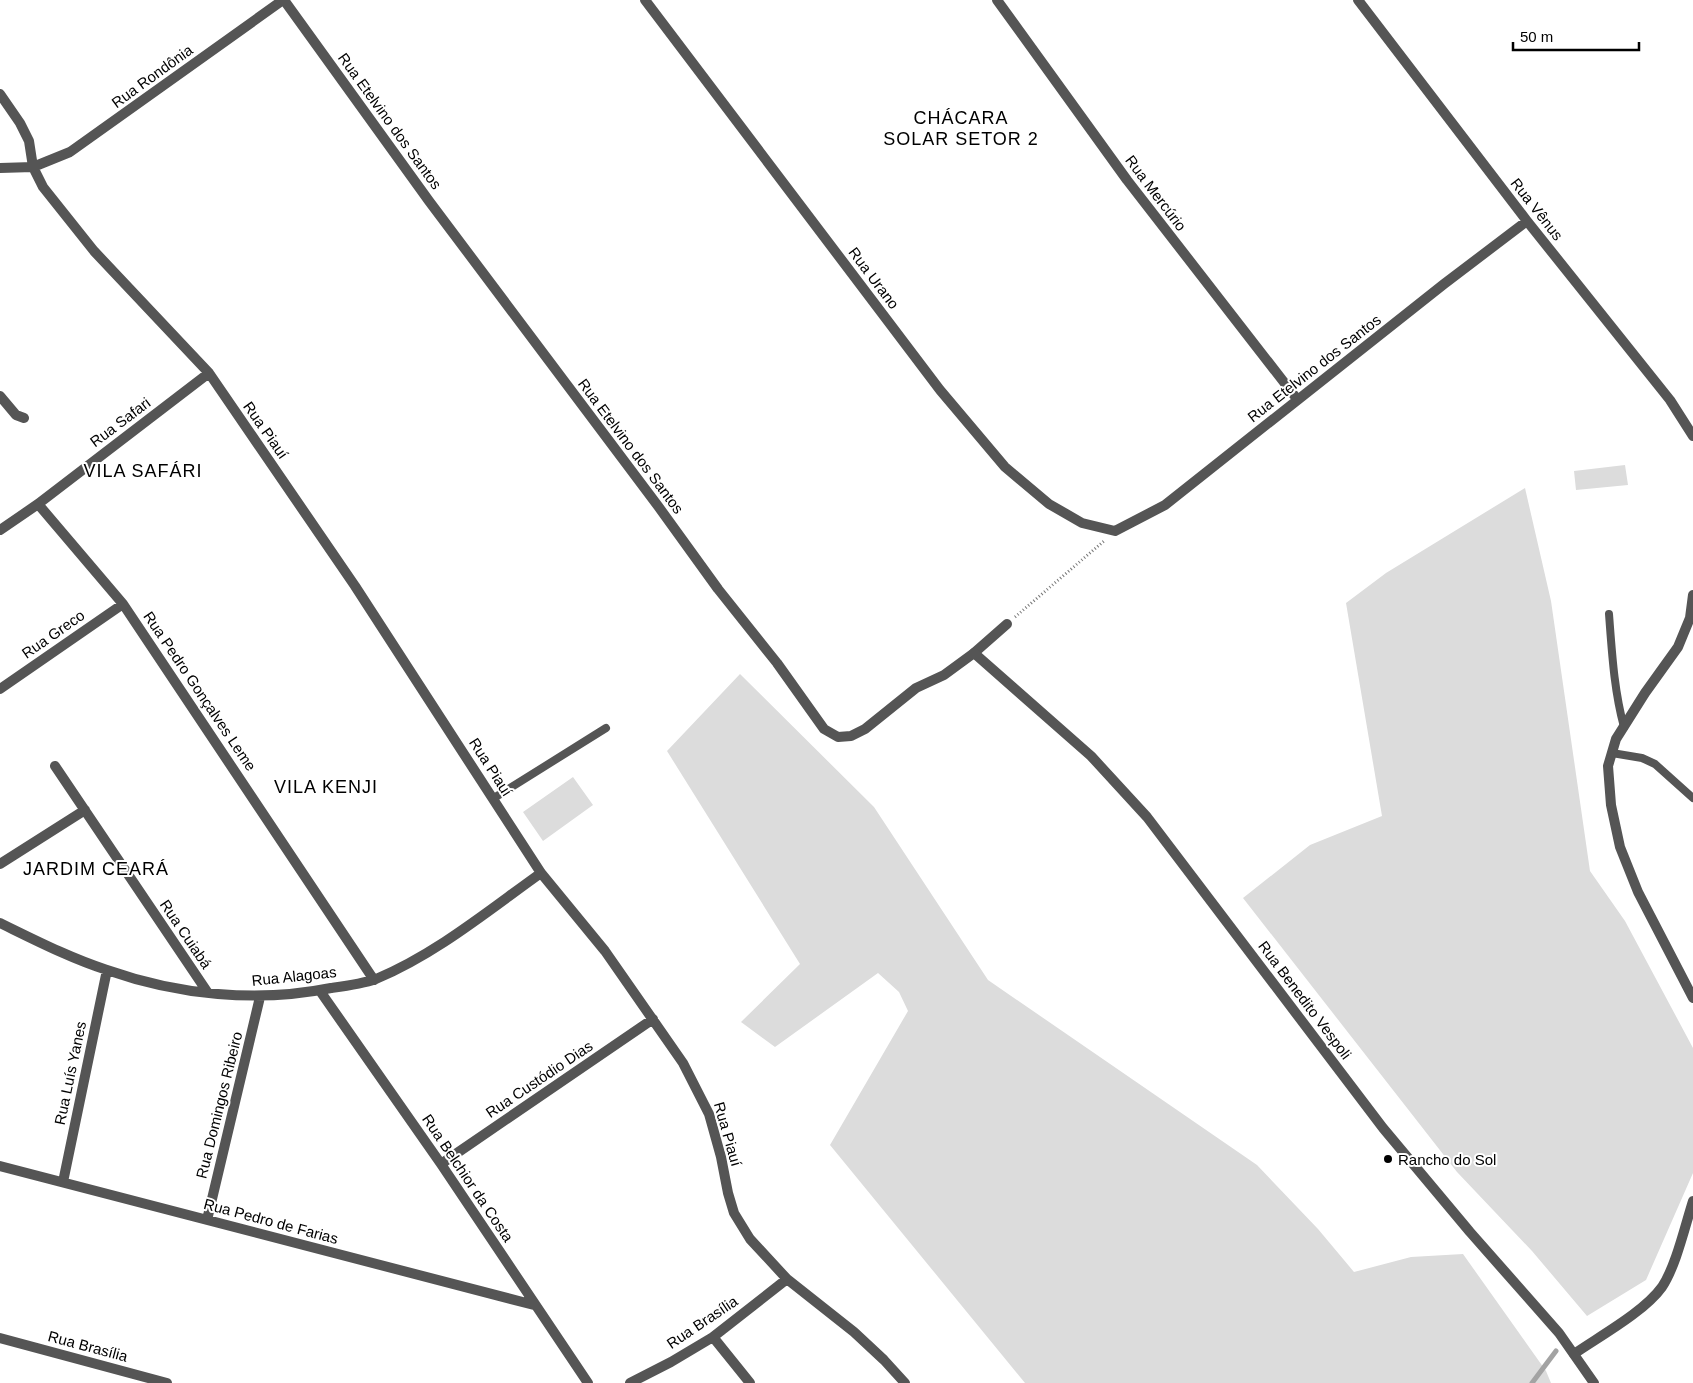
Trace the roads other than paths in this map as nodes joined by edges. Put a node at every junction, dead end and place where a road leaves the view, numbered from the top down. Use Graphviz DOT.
graph roads {
  1 [pos="284,0"];
  2 [pos="645,0"];
  3 [pos="997,0"];
  4 [pos="1358,0"];
  5 [pos="0,94"];
  6 [pos="33,167"];
  7 [pos="0,168"];
  8 [pos="1527,222"];
  9 [pos="209,374"];
  10 [pos="0,396"];
  11 [pos="1298,399"];
  12 [pos="24,418"];
  13 [pos="1693,436"];
  14 [pos="38,504"];
  15 [pos="0,530"];
  16 [pos="1116,531"];
  17 [pos="1693,595"];
  18 [pos="124,604"];
  19 [pos="1609,614"];
  20 [pos="1007,624"];
  21 [pos="974,653"];
  22 [pos="0,690"];
  23 [pos="1624,727"];
  24 [pos="606,728"];
  25 [pos="1612,753"];
  26 [pos="56,766"];
  27 [pos="494,798"];
  28 [pos="1693,798"];
  29 [pos="85,810"];
  30 [pos="0,864"];
  31 [pos="541,873"];
  32 [pos="0,922"];
  33 [pos="106,970"];
  34 [pos="374,980"];
  35 [pos="320,991"];
  36 [pos="208,993"];
  37 [pos="260,997"];
  38 [pos="1693,998"];
  39 [pos="653,1019"];
  40 [pos="441,1164"];
  41 [pos="0,1166"];
  42 [pos="63,1182"];
  43 [pos="1693,1201"];
  44 [pos="207,1220"];
  45 [pos="788,1279"];
  46 [pos="534,1305"];
  47 [pos="713,1336"];
  48 [pos="0,1338"];
  49 [pos="1574,1354"];
  50 [pos="168,1383"];
  51 [pos="588,1383"];
  52 [pos="630,1383"];
  53 [pos="750,1383"];
  54 [pos="905,1383"];
  55 [pos="1594,1383"];
  1 -- 6 [label="street, Rua Rondônia"];
  1 -- 21 [label="street, Rua Etelvino dos Santos"];
  2 -- 16 [label="street, Rua Urano"];
  3 -- 11 [label="street, Rua Mercúrio"];
  4 -- 8 [label="street, Rua Vênus"];
  5 -- 6 [label="street, Rua Piauí"];
  6 -- 7 [label="street, Rua Rondônia"];
  6 -- 9 [label="street, Rua Piauí"];
  8 -- 11 [label="street, Rua Etelvino dos Santos"];
  8 -- 13 [label="street, Rua Vênus"];
  9 -- 14 [label="street, Rua Safari"];
  9 -- 27 [label="street, Rua Piauí"];
  10 -- 12 [label="street"];
  11 -- 16 [label="street, Rua Etelvino dos Santos"];
  14 -- 15 [label="street, Rua Safari"];
  14 -- 18 [label="street, Rua Pedro Gonçalves Leme"];
  17 -- 23 [label="street"];
  18 -- 22 [label="street, Rua Greco"];
  18 -- 34 [label="street, Rua Pedro Gonçalves Leme"];
  19 -- 23 [label="lane"];
  20 -- 21 [label="street, Rua Etelvino dos Santos"];
  21 -- 49 [label="street, Rua Benedito Vespoli"];
  23 -- 25 [label="street"];
  24 -- 27 [label="lane"];
  25 -- 28 [label="lane"];
  25 -- 38 [label="street"];
  26 -- 29 [label="street, Rua Cuiabá"];
  27 -- 31 [label="street, Rua Piauí"];
  29 -- 30 [label="street"];
  29 -- 36 [label="street, Rua Cuiabá"];
  31 -- 34 [label="street, Rua Alagoas"];
  31 -- 39 [label="street, Rua Piauí"];
  32 -- 33 [label="street, Rua Alagoas"];
  33 -- 36 [label="street, Rua Alagoas"];
  33 -- 42 [label="street, Rua Luís Yanes"];
  34 -- 35 [label="street, Rua Alagoas"];
  35 -- 37 [label="street, Rua Alagoas"];
  35 -- 40 [label="street, Rua Belchior da Costa"];
  36 -- 37 [label="street, Rua Alagoas"];
  37 -- 44 [label="street, Rua Domingos Ribeiro"];
  39 -- 40 [label="street, Rua Custódio Dias"];
  39 -- 45 [label="street, Rua Piauí"];
  40 -- 46 [label="street, Rua Belchior da Costa"];
  41 -- 42 [label="street, Rua Pedro de Farias"];
  42 -- 44 [label="street, Rua Pedro de Farias"];
  43 -- 49 [label="street"];
  44 -- 46 [label="street, Rua Pedro de Farias"];
  45 -- 47 [label="street, Rua Brasília"];
  45 -- 54 [label="street, Rua Piauí"];
  46 -- 51 [label="street, Rua Belchior da Costa"];
  47 -- 52 [label="street, Rua Brasília"];
  47 -- 53 [label="street"];
  48 -- 50 [label="street, Rua Brasília"];
  49 -- 55 [label="street, Rua Benedito Vespoli"];
}
